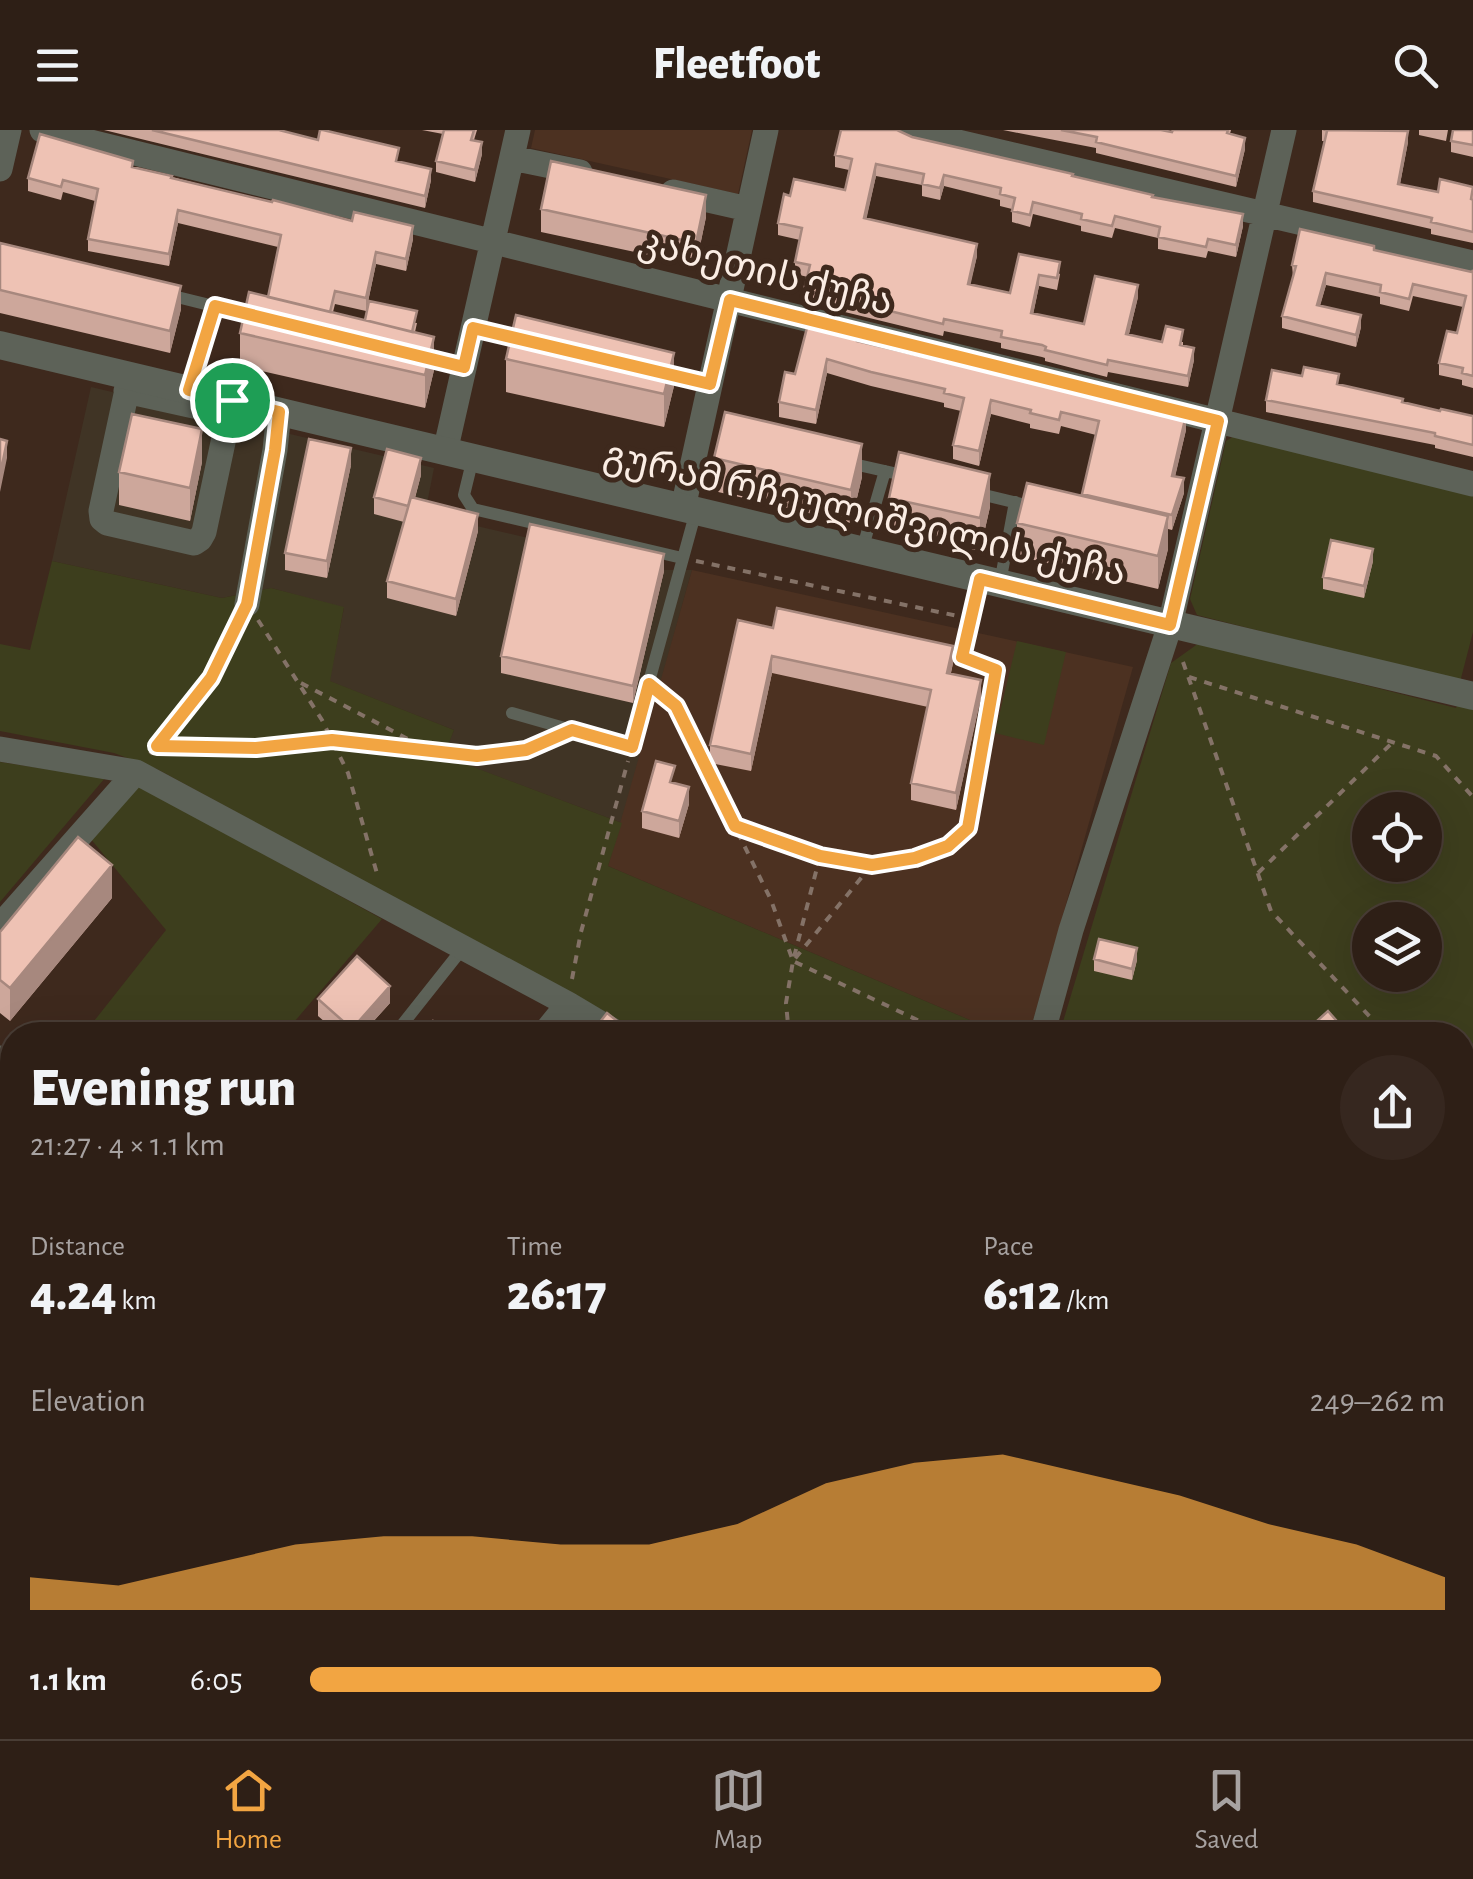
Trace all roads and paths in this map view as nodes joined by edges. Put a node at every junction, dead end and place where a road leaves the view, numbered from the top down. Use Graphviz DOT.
graph roads {
  1 [pos="9,130"];
  2 [pos="42,130"];
  3 [pos="518,130"];
  4 [pos="766,130"];
  5 [pos="907,130"];
  6 [pos="1284,130"];
  7 [pos="512,158"];
  8 [pos="0,169"];
  9 [pos="603,177"];
  10 [pos="657,189"];
  11 [pos="748,208"];
  12 [pos="1265,214"];
  13 [pos="494,242"];
  14 [pos="1473,263"];
  15 [pos="144,289"];
  16 [pos="730,300"];
  17 [pos="215,306"];
  18 [pos="273,320"];
  19 [pos="473,328"];
  20 [pos="0,345"];
  21 [pos="546,345"];
  22 [pos="406,353"];
  23 [pos="637,366"];
  24 [pos="464,367"];
  25 [pos="128,384"];
  26 [pos="710,384"];
  27 [pos="189,390"];
  28 [pos="231,407"];
  29 [pos="279,412"];
  30 [pos="1218,421"];
  31 [pos="445,452"];
  32 [pos="473,458"];
  33 [pos="830,458"];
  34 [pos="885,471"];
  35 [pos="922,480"];
  36 [pos="1473,484"];
  37 [pos="960,489"];
  38 [pos="1015,502"];
  39 [pos="690,509"];
  40 [pos="1054,512"];
  41 [pos="862,551"];
  42 [pos="682,558"];
  43 [pos="990,582"];
  44 [pos="247,604"];
  45 [pos="972,618"];
  46 [pos="1170,625"];
  47 [pos="297,681"];
  48 [pos="649,684"];
  49 [pos="1473,696"];
  50 [pos="512,713"];
  51 [pos="572,730"];
  52 [pos="332,740"];
  53 [pos="1392,742"];
  54 [pos="157,746"];
  55 [pos="632,747"];
  56 [pos="0,748"];
  57 [pos="430,750"];
  58 [pos="136,772"];
  59 [pos="1473,797"];
  60 [pos="735,826"];
  61 [pos="820,856"];
  62 [pos="872,865"];
  63 [pos="1258,873"];
  64 [pos="387,907"];
  65 [pos="0,926"];
  66 [pos="463,948"];
  67 [pos="793,961"];
  68 [pos="568,1004"];
  69 [pos="404,1022"];
  70 [pos="553,1022"];
  71 [pos="598,1022"];
  72 [pos="788,1022"];
  73 [pos="922,1022"];
  74 [pos="1045,1022"];
  75 [pos="1375,1022"];
  1 -- 8 [label="street"];
  2 -- 13 [label="street, კახეთის ქუჩა"];
  3 -- 7 [label="street"];
  4 -- 11 [label="street"];
  5 -- 12 [label="street"];
  6 -- 12 [label="street"];
  7 -- 9 [label="street"];
  7 -- 13 [label="street"];
  10 -- 11 [label="street"];
  11 -- 16 [label="street"];
  12 -- 14 [label="street"];
  12 -- 30 [label="street"];
  13 -- 16 [label="street, კახეთის ქუჩა"];
  13 -- 19 [label="street"];
  15 -- 17 [label="lane"];
  16 -- 26 [label="street"];
  16 -- 30 [label="street, კახეთის ქუჩა"];
  17 -- 18 [label="lane"];
  17 -- 27 [label="lane"];
  19 -- 21 [label="lane"];
  19 -- 24 [label="street"];
  20 -- 25 [label="street"];
  22 -- 24 [label="lane"];
  23 -- 26 [label="lane"];
  24 -- 31 [label="street"];
  25 -- 27 [label="street"];
  25 -- 28 [label="street"];
  25 -- 28 [label="street"];
  26 -- 39 [label="street"];
  27 -- 28 [label="street"];
  28 -- 29 [label="street"];
  29 -- 31 [label="street"];
  29 -- 44 [label="street"];
  30 -- 36 [label="street, კახეთის ქუჩა"];
  30 -- 46 [label="street"];
  31 -- 32 [label="street, გურამ რჩეულიშვილის ქუჩა"];
  32 -- 39 [label="street, გურამ რჩეულიშვილის ქუჩა"];
  32 -- 42 [label="lane"];
  33 -- 34 [label="lane"];
  34 -- 35 [label="lane"];
  34 -- 41 [label="lane"];
  37 -- 38 [label="lane"];
  38 -- 40 [label="lane"];
  38 -- 43 [label="lane"];
  39 -- 41 [label="street, გურამ რჩეულიშვილის ქუჩა"];
  39 -- 42 [label="lane"];
  41 -- 43 [label="street, გურამ რჩეულიშვილის ქუჩა"];
  42 -- 45 [label="path"];
  42 -- 48 [label="lane"];
  43 -- 45 [label="path"];
  43 -- 46 [label="street, გურამ რჩეულიშვილის ქუჩა"];
  44 -- 47 [label="path"];
  44 -- 54 [label="path"];
  45 -- 62 [label="path"];
  46 -- 49 [label="street, გურამ რჩეულიშვილის ქუჩა"];
  46 -- 74 [label="street"];
  47 -- 52 [label="path"];
  47 -- 57 [label="path"];
  48 -- 55 [label="lane"];
  48 -- 60 [label="path"];
  50 -- 51 [label="lane"];
  51 -- 55 [label="lane"];
  51 -- 57 [label="path"];
  52 -- 54 [label="path"];
  52 -- 57 [label="path"];
  52 -- 64 [label="path"];
  53 -- 59 [label="path"];
  53 -- 63 [label="path"];
  53 -- 63 [label="path"];
  54 -- 58 [label="path"];
  55 -- 68 [label="path"];
  56 -- 58 [label="street"];
  58 -- 64 [label="street"];
  58 -- 65 [label="street"];
  60 -- 61 [label="path"];
  60 -- 67 [label="path"];
  61 -- 62 [label="path"];
  61 -- 67 [label="path"];
  62 -- 67 [label="path"];
  63 -- 75 [label="path"];
  64 -- 66 [label="street"];
  66 -- 68 [label="street"];
  66 -- 69 [label="lane"];
  67 -- 72 [label="path"];
  67 -- 73 [label="path"];
  68 -- 70 [label="street"];
  68 -- 71 [label="street"];
}
